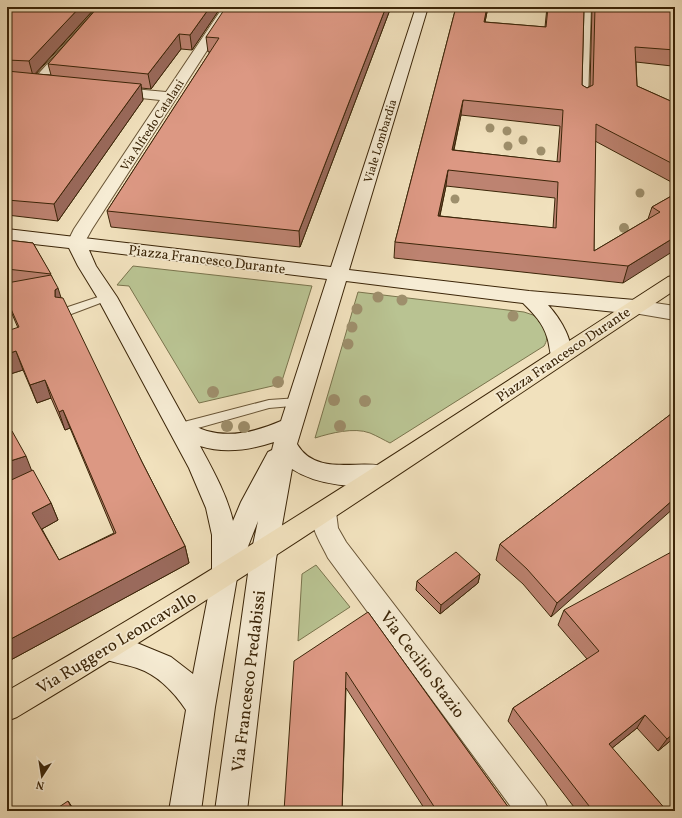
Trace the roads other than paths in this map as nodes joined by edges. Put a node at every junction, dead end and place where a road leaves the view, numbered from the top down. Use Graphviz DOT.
graph roads {
  1 [pos="105,7"];
  2 [pos="229,7"];
  3 [pos="422,7"];
  4 [pos="587,7"];
  5 [pos="22,82"];
  6 [pos="38,83"];
  7 [pos="53,85"];
  8 [pos="98,89"];
  9 [pos="170,97"];
  10 [pos="584,100"];
  11 [pos="7,235"];
  12 [pos="76,243"];
  13 [pos="338,275"];
  14 [pos="675,281"];
  15 [pos="107,297"];
  16 [pos="529,298"];
  17 [pos="635,307"];
  18 [pos="66,312"];
  19 [pos="675,313"];
  20 [pos="562,356"];
  21 [pos="299,402"];
  22 [pos="180,428"];
  23 [pos="288,436"];
  24 [pos="381,474"];
  25 [pos="324,512"];
  26 [pos="264,552"];
  27 [pos="225,576"];
  28 [pos="108,648"];
  29 [pos="7,707"];
  30 [pos="201,707"];
  31 [pos="185,811"];
  32 [pos="231,811"];
  33 [pos="533,811"];
  1 -- 6 [label="street"];
  2 -- 9 [label="street, Via Alfredo Catalani"];
  3 -- 13 [label="street, Viale Lombardia"];
  4 -- 10 [label="lane"];
  5 -- 6 [label="street"];
  6 -- 7 [label="street"];
  8 -- 9 [label="street"];
  9 -- 12 [label="street, Via Alfredo Catalani"];
  11 -- 12 [label="street, Piazza Francesco Durante"];
  12 -- 13 [label="street, Piazza Francesco Durante"];
  12 -- 15 [label="street"];
  13 -- 16 [label="street, Piazza Francesco Durante"];
  13 -- 21 [label="street"];
  14 -- 17 [label="main road"];
  15 -- 18 [label="lane"];
  15 -- 22 [label="street"];
  16 -- 17 [label="street, Piazza Francesco Durante"];
  16 -- 20 [label="street"];
  17 -- 19 [label="street"];
  17 -- 20 [label="main road, Piazza Francesco Durante"];
  20 -- 24 [label="main road, Piazza Francesco Durante"];
  21 -- 22 [label="lane"];
  21 -- 23 [label="street"];
  22 -- 23 [label="street"];
  22 -- 27 [label="street"];
  23 -- 24 [label="street"];
  23 -- 26 [label="street"];
  23 -- 27 [label="street"];
  24 -- 25 [label="main road, Piazza Francesco Durante"];
  25 -- 26 [label="main road, Piazza Francesco Durante"];
  25 -- 33 [label="street, Via Cecilio Stazio"];
  26 -- 27 [label="main road, Piazza Francesco Durante"];
  26 -- 32 [label="street, Via Francesco Predabissi"];
  27 -- 28 [label="main road, Via Ruggero Leoncavallo"];
  27 -- 30 [label="street"];
  28 -- 29 [label="main road, Via Ruggero Leoncavallo"];
  28 -- 30 [label="street"];
  30 -- 31 [label="street"];
}
